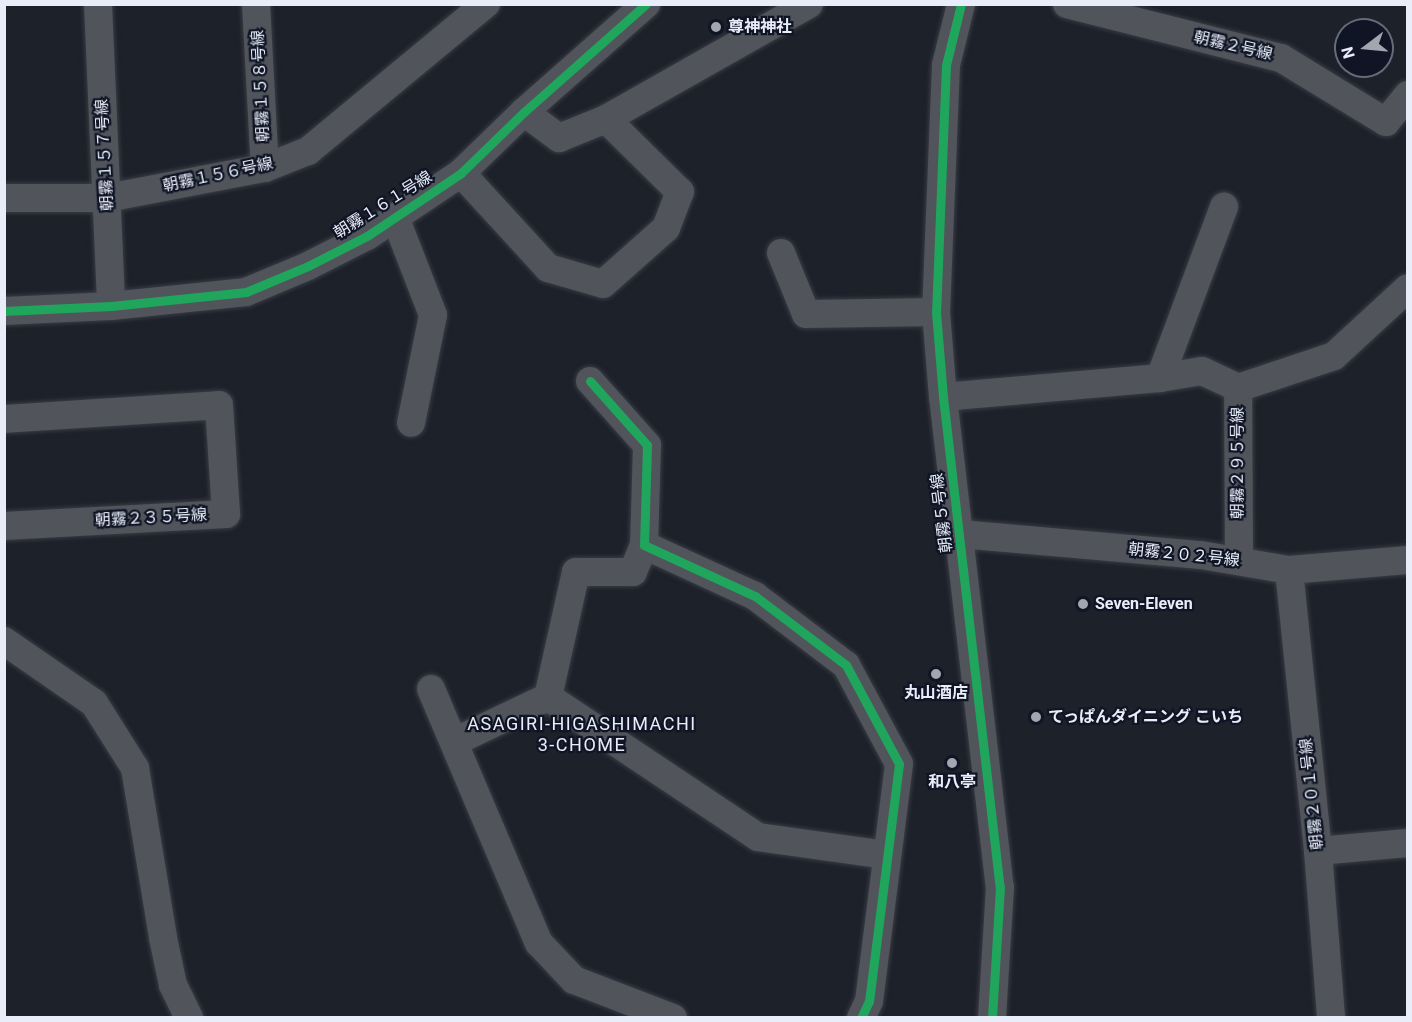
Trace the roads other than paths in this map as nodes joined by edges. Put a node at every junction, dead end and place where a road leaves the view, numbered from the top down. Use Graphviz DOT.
graph roads {
  1 [pos="98,4"];
  2 [pos="256,4"];
  3 [pos="646,4"];
  4 [pos="809,4"];
  5 [pos="961,4"];
  6 [pos="1067,4"];
  7 [pos="478,7"];
  8 [pos="1407,95"];
  9 [pos="524,112"];
  10 [pos="606,119"];
  11 [pos="265,168"];
  12 [pos="461,173"];
  13 [pos="4,198"];
  14 [pos="107,198"];
  15 [pos="1224,207"];
  16 [pos="395,217"];
  17 [pos="781,253"];
  18 [pos="1407,288"];
  19 [pos="111,306"];
  20 [pos="4,311"];
  21 [pos="936,312"];
  22 [pos="1160,378"];
  23 [pos="590,381"];
  24 [pos="1238,388"];
  25 [pos="943,397"];
  26 [pos="4,419"];
  27 [pos="411,423"];
  28 [pos="4,526"];
  29 [pos="960,534"];
  30 [pos="644,545"];
  31 [pos="1239,560"];
  32 [pos="1407,560"];
  33 [pos="1289,570"];
  34 [pos="4,641"];
  35 [pos="431,689"];
  36 [pos="548,697"];
  37 [pos="454,742"];
  38 [pos="1407,843"];
  39 [pos="1318,851"];
  40 [pos="886,855"];
  41 [pos="189,1017"];
  42 [pos="673,1017"];
  43 [pos="861,1017"];
  44 [pos="992,1017"];
  45 [pos="1331,1017"];
  1 -- 14 [label="street, 朝霧１５７号線"];
  2 -- 11 [label="street, 朝霧１５８号線"];
  3 -- 9 [label="street, 朝霧１６１号線"];
  4 -- 10 [label="street"];
  5 -- 21 [label="street, 朝霧５号線"];
  6 -- 8 [label="street, 朝霧２号線"];
  7 -- 11 [label="street, 朝霧１５６号線"];
  9 -- 10 [label="street"];
  9 -- 12 [label="street, 朝霧１６１号線"];
  10 -- 12 [label="street"];
  11 -- 14 [label="street, 朝霧１５６号線"];
  12 -- 16 [label="street, 朝霧１６１号線"];
  13 -- 14 [label="street, 朝霧１５６号線"];
  14 -- 19 [label="street, 朝霧１５７号線"];
  15 -- 22 [label="street"];
  16 -- 19 [label="street, 朝霧１６１号線"];
  16 -- 27 [label="street"];
  17 -- 21 [label="street"];
  18 -- 24 [label="street, 朝霧２９５号線"];
  19 -- 20 [label="street, 朝霧１６１号線"];
  21 -- 25 [label="street, 朝霧５号線"];
  22 -- 24 [label="street"];
  22 -- 25 [label="street"];
  23 -- 30 [label="street"];
  24 -- 31 [label="street, 朝霧２９５号線"];
  25 -- 29 [label="street, 朝霧５号線"];
  26 -- 28 [label="street, 朝霧２３５号線"];
  29 -- 31 [label="street, 朝霧２０２号線"];
  29 -- 44 [label="street, 朝霧５号線"];
  30 -- 36 [label="street"];
  30 -- 40 [label="street"];
  31 -- 33 [label="street, 朝霧２０２号線"];
  32 -- 33 [label="street, 朝霧２０２号線"];
  33 -- 39 [label="street, 朝霧２０１号線"];
  34 -- 41 [label="street"];
  35 -- 37 [label="street"];
  36 -- 37 [label="street"];
  36 -- 40 [label="street"];
  37 -- 42 [label="street"];
  38 -- 39 [label="street"];
  39 -- 45 [label="street, 朝霧２０１号線"];
  40 -- 43 [label="street"];
}
